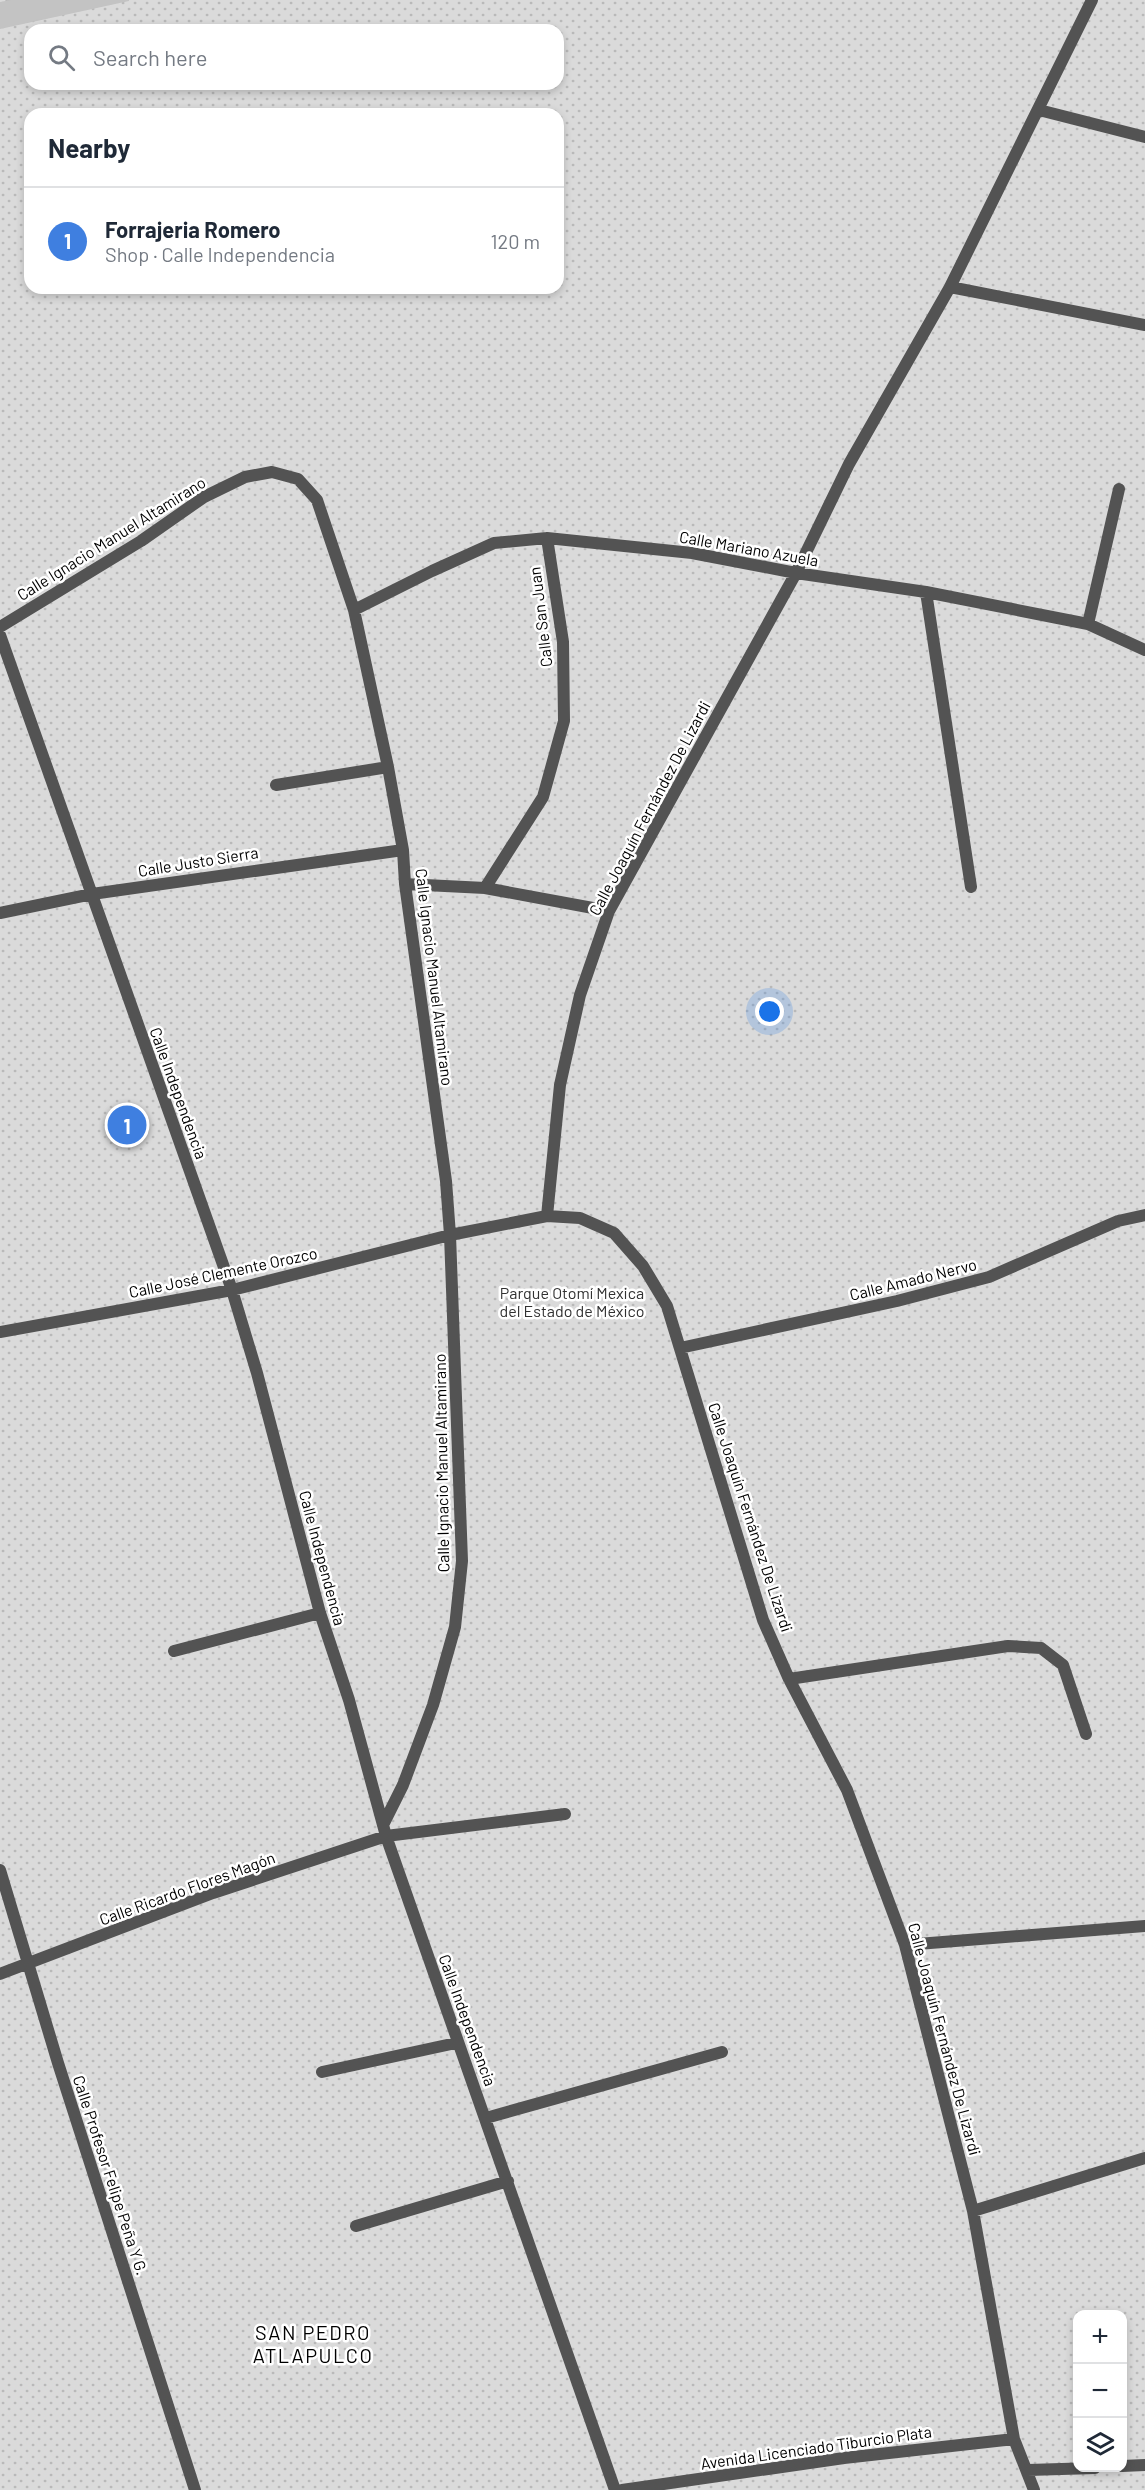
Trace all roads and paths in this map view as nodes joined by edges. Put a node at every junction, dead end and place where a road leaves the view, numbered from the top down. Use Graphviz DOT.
graph roads {
  1 [pos="1092,0"];
  2 [pos="1039,110"];
  3 [pos="1145,137"];
  4 [pos="950,288"];
  5 [pos="1145,325"];
  6 [pos="1119,489"];
  7 [pos="547,538"];
  8 [pos="796,573"];
  9 [pos="927,592"];
  10 [pos="354,610"];
  11 [pos="1088,624"];
  12 [pos="0,627"];
  13 [pos="0,635"];
  14 [pos="1145,650"];
  15 [pos="388,767"];
  16 [pos="276,785"];
  17 [pos="403,850"];
  18 [pos="405,884"];
  19 [pos="971,887"];
  20 [pos="485,888"];
  21 [pos="92,894"];
  22 [pos="609,910"];
  23 [pos="0,913"];
  24 [pos="1145,1215"];
  25 [pos="547,1216"];
  26 [pos="450,1235"];
  27 [pos="232,1290"];
  28 [pos="0,1332"];
  29 [pos="680,1348"];
  30 [pos="320,1613"];
  31 [pos="174,1652"];
  32 [pos="789,1679"];
  33 [pos="1086,1734"];
  34 [pos="565,1814"];
  35 [pos="384,1830"];
  36 [pos="0,1870"];
  37 [pos="1145,1926"];
  38 [pos="904,1945"];
  39 [pos="28,1965"];
  40 [pos="0,1974"];
  41 [pos="456,2043"];
  42 [pos="722,2052"];
  43 [pos="322,2072"];
  44 [pos="486,2118"];
  45 [pos="1145,2158"];
  46 [pos="508,2181"];
  47 [pos="973,2211"];
  48 [pos="356,2226"];
  49 [pos="1014,2439"];
  50 [pos="1145,2465"];
  51 [pos="1127,2466"];
  52 [pos="1073,2469"];
  53 [pos="1028,2470"];
  54 [pos="195,2490"];
  55 [pos="615,2490"];
  56 [pos="622,2490"];
  57 [pos="1034,2490"];
  1 -- 2 [label="street, Calle Joaquín Fernández De Lizardi"];
  2 -- 3 [label="street"];
  2 -- 4 [label="street, Calle Joaquín Fernández De Lizardi"];
  4 -- 5 [label="street"];
  4 -- 8 [label="street, Calle Joaquín Fernández De Lizardi"];
  6 -- 11 [label="street"];
  7 -- 8 [label="street, Calle Mariano Azuela"];
  7 -- 10 [label="street, Calle Mariano Azuela"];
  7 -- 20 [label="street, Calle San Juan"];
  8 -- 9 [label="street, Calle Mariano Azuela"];
  8 -- 22 [label="street, Calle Joaquín Fernández De Lizardi"];
  9 -- 11 [label="street, Calle Mariano Azuela"];
  9 -- 19 [label="street"];
  10 -- 12 [label="street, Calle Ignacio Manuel Altamirano"];
  10 -- 15 [label="street, Calle Ignacio Manuel Altamirano"];
  11 -- 14 [label="street, Calle Mariano Azuela"];
  13 -- 21 [label="street, Calle Independencia"];
  15 -- 16 [label="street"];
  15 -- 17 [label="street, Calle Ignacio Manuel Altamirano"];
  17 -- 18 [label="street, Calle Ignacio Manuel Altamirano"];
  17 -- 21 [label="street, Calle Justo Sierra"];
  18 -- 20 [label="street"];
  18 -- 26 [label="street, Calle Ignacio Manuel Altamirano"];
  20 -- 22 [label="street"];
  21 -- 23 [label="street, Calle Justo Sierra"];
  21 -- 27 [label="street, Calle Independencia"];
  22 -- 25 [label="street, Calle Joaquín Fernández De Lizardi"];
  24 -- 29 [label="street, Calle Amado Nervo"];
  25 -- 26 [label="street, Calle Joaquín Fernández De Lizardi"];
  25 -- 29 [label="street, Calle Joaquín Fernández De Lizardi"];
  26 -- 27 [label="street, Calle José Clemente Orozco"];
  26 -- 35 [label="street, Calle Ignacio Manuel Altamirano"];
  27 -- 28 [label="street, Calle José Clemente Orozco"];
  27 -- 30 [label="street, Calle Independencia"];
  29 -- 32 [label="street, Calle Joaquín Fernández De Lizardi"];
  30 -- 31 [label="street"];
  30 -- 35 [label="street, Calle Independencia"];
  32 -- 33 [label="street"];
  32 -- 38 [label="street, Calle Joaquín Fernández De Lizardi"];
  34 -- 35 [label="street, Calle Ricardo Flores Magón"];
  35 -- 39 [label="street, Calle Ricardo Flores Magón"];
  35 -- 41 [label="street, Calle Independencia"];
  36 -- 39 [label="street, Calle Profesor Felipe Peña Y G."];
  37 -- 38 [label="street"];
  38 -- 47 [label="street, Calle Joaquín Fernández De Lizardi"];
  39 -- 40 [label="street, Calle Ricardo Flores Magón"];
  39 -- 54 [label="street, Calle Profesor Felipe Peña Y G."];
  41 -- 43 [label="street"];
  41 -- 44 [label="street, Calle Independencia"];
  42 -- 44 [label="street"];
  44 -- 46 [label="street, Calle Independencia"];
  45 -- 47 [label="street"];
  46 -- 48 [label="street"];
  46 -- 55 [label="street, Calle Independencia"];
  47 -- 49 [label="street, Calle Joaquín Fernández De Lizardi"];
  49 -- 53 [label="street, Calle Joaquín Fernández De Lizardi"];
  49 -- 56 [label="street, Avenida Licenciado Tiburcio Plata"];
  50 -- 51 [label="street"];
  52 -- 53 [label="street"];
  53 -- 57 [label="street, Calle Joaquín Fernández De Lizardi"];
}
